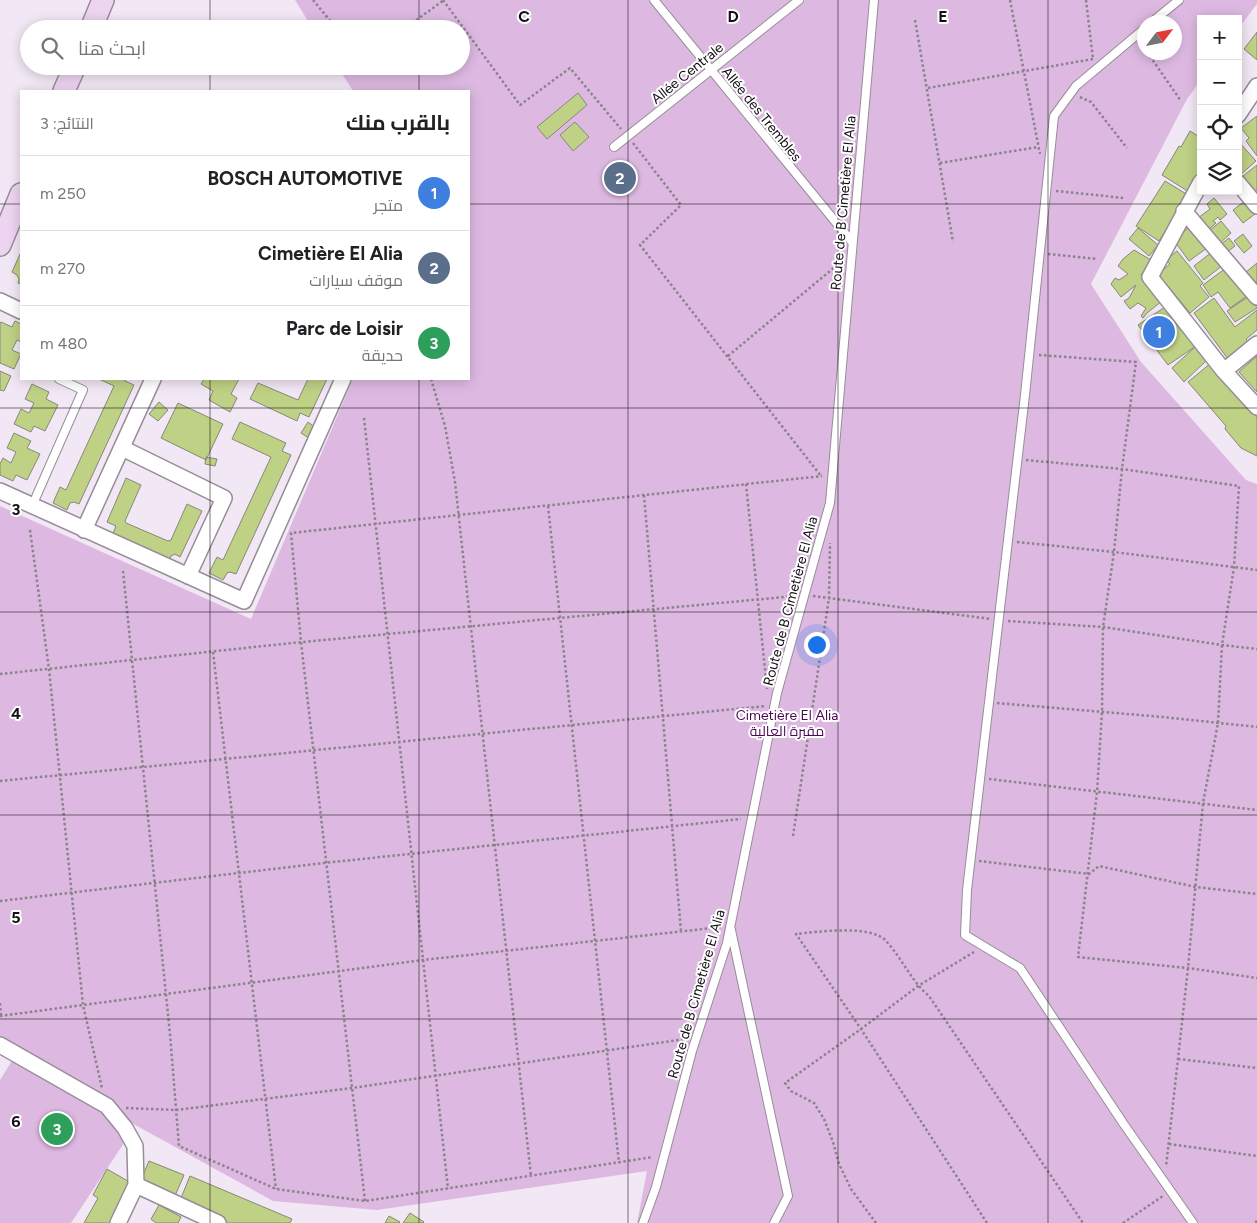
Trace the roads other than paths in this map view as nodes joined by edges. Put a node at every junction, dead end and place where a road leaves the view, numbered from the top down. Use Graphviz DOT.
graph roads {
  1 [pos="103,0"];
  2 [pos="654,0"];
  3 [pos="798,0"];
  4 [pos="874,0"];
  5 [pos="1179,0"];
  6 [pos="1161,15"];
  7 [pos="95,20"];
  8 [pos="1137,35"];
  9 [pos="711,70"];
  10 [pos="71,75"];
  11 [pos="64,90"];
  12 [pos="1254,97"];
  13 [pos="1242,110"];
  14 [pos="614,147"];
  15 [pos="1242,188"];
  16 [pos="1197,189"];
  17 [pos="20,196"];
  18 [pos="1257,206"];
  19 [pos="1184,211"];
  20 [pos="852,242"];
  21 [pos="0,245"];
  22 [pos="1257,297"];
  23 [pos="0,301"];
  24 [pos="20,311"];
  25 [pos="1257,344"];
  26 [pos="1224,371"];
  27 [pos="61,380"];
  28 [pos="153,380"];
  29 [pos="343,380"];
  30 [pos="1257,408"];
  31 [pos="122,448"];
  32 [pos="0,491"];
  33 [pos="32,506"];
  34 [pos="84,530"];
  35 [pos="188,576"];
  36 [pos="731,926"];
  37 [pos="0,1045"];
  38 [pos="136,1185"];
  39 [pos="191,1218"];
  40 [pos="118,1223"];
  41 [pos="218,1223"];
  42 [pos="643,1223"];
  43 [pos="774,1223"];
  44 [pos="1193,1223"];
  1 -- 7 [label="street"];
  2 -- 9 [label="lane, Allée des Trembles"];
  3 -- 9 [label="lane, Allée Centrale"];
  4 -- 20 [label="lane, Route de B Cimetière El Alia"];
  5 -- 6 [label="lane"];
  8 -- 44 [label="lane"];
  9 -- 14 [label="lane, Allée Centrale"];
  9 -- 20 [label="lane, Allée des Trembles"];
  10 -- 11 [label="street"];
  12 -- 13 [label="street"];
  15 -- 18 [label="street"];
  16 -- 19 [label="street"];
  17 -- 21 [label="street"];
  19 -- 22 [label="street"];
  19 -- 26 [label="street"];
  20 -- 36 [label="lane, Route de B Cimetière El Alia"];
  23 -- 24 [label="street"];
  25 -- 26 [label="street"];
  26 -- 30 [label="street"];
  27 -- 33 [label="lane"];
  28 -- 31 [label="street"];
  29 -- 35 [label="street"];
  31 -- 34 [label="street"];
  31 -- 35 [label="street"];
  32 -- 33 [label="street"];
  33 -- 34 [label="street"];
  34 -- 35 [label="street"];
  36 -- 42 [label="lane, Route de B Cimetière El Alia"];
  36 -- 43 [label="lane"];
  37 -- 38 [label="street"];
  38 -- 39 [label="street"];
  38 -- 40 [label="street"];
  39 -- 41 [label="street"];
}
